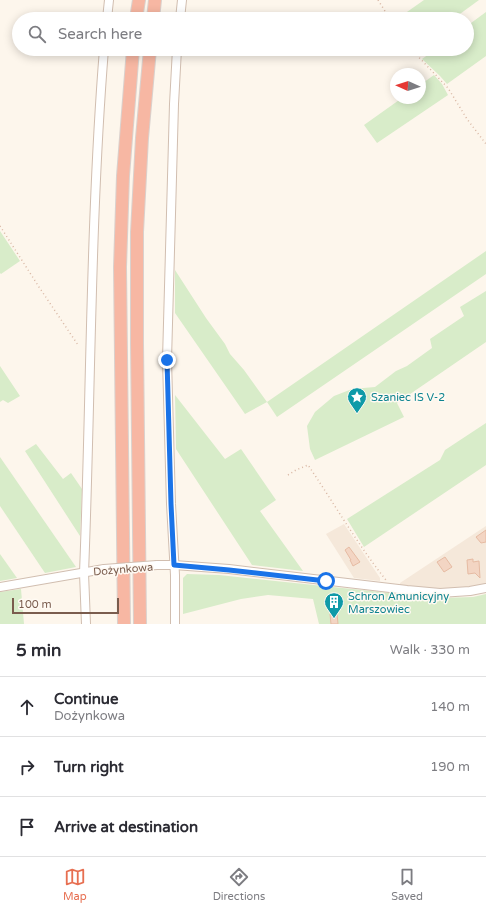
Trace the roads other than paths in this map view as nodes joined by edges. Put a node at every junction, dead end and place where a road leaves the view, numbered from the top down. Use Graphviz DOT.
graph roads {
  1 [pos="109,0"];
  2 [pos="138,0"];
  3 [pos="155,0"];
  4 [pos="182,0"];
  5 [pos="108,12"];
  6 [pos="137,12"];
  7 [pos="154,12"];
  8 [pos="181,12"];
  9 [pos="104,56"];
  10 [pos="132,56"];
  11 [pos="149,56"];
  12 [pos="177,56"];
  13 [pos="174,565"];
  14 [pos="84,572"];
  15 [pos="0,587"];
  16 [pos="486,588"];
  17 [pos="86,624"];
  18 [pos="124,624"];
  19 [pos="140,624"];
  20 [pos="175,624"];
  1 -- 5 [label="street"];
  2 -- 6 [label="highway"];
  3 -- 7 [label="highway"];
  4 -- 8 [label="street"];
  9 -- 14 [label="street"];
  10 -- 18 [label="highway"];
  11 -- 19 [label="highway"];
  12 -- 13 [label="street"];
  13 -- 14 [label="street, Dożynkowa, bridge"];
  13 -- 16 [label="street, Dożynkowa"];
  13 -- 20 [label="street"];
  14 -- 15 [label="street, Dożynkowa"];
  14 -- 17 [label="street"];
}
